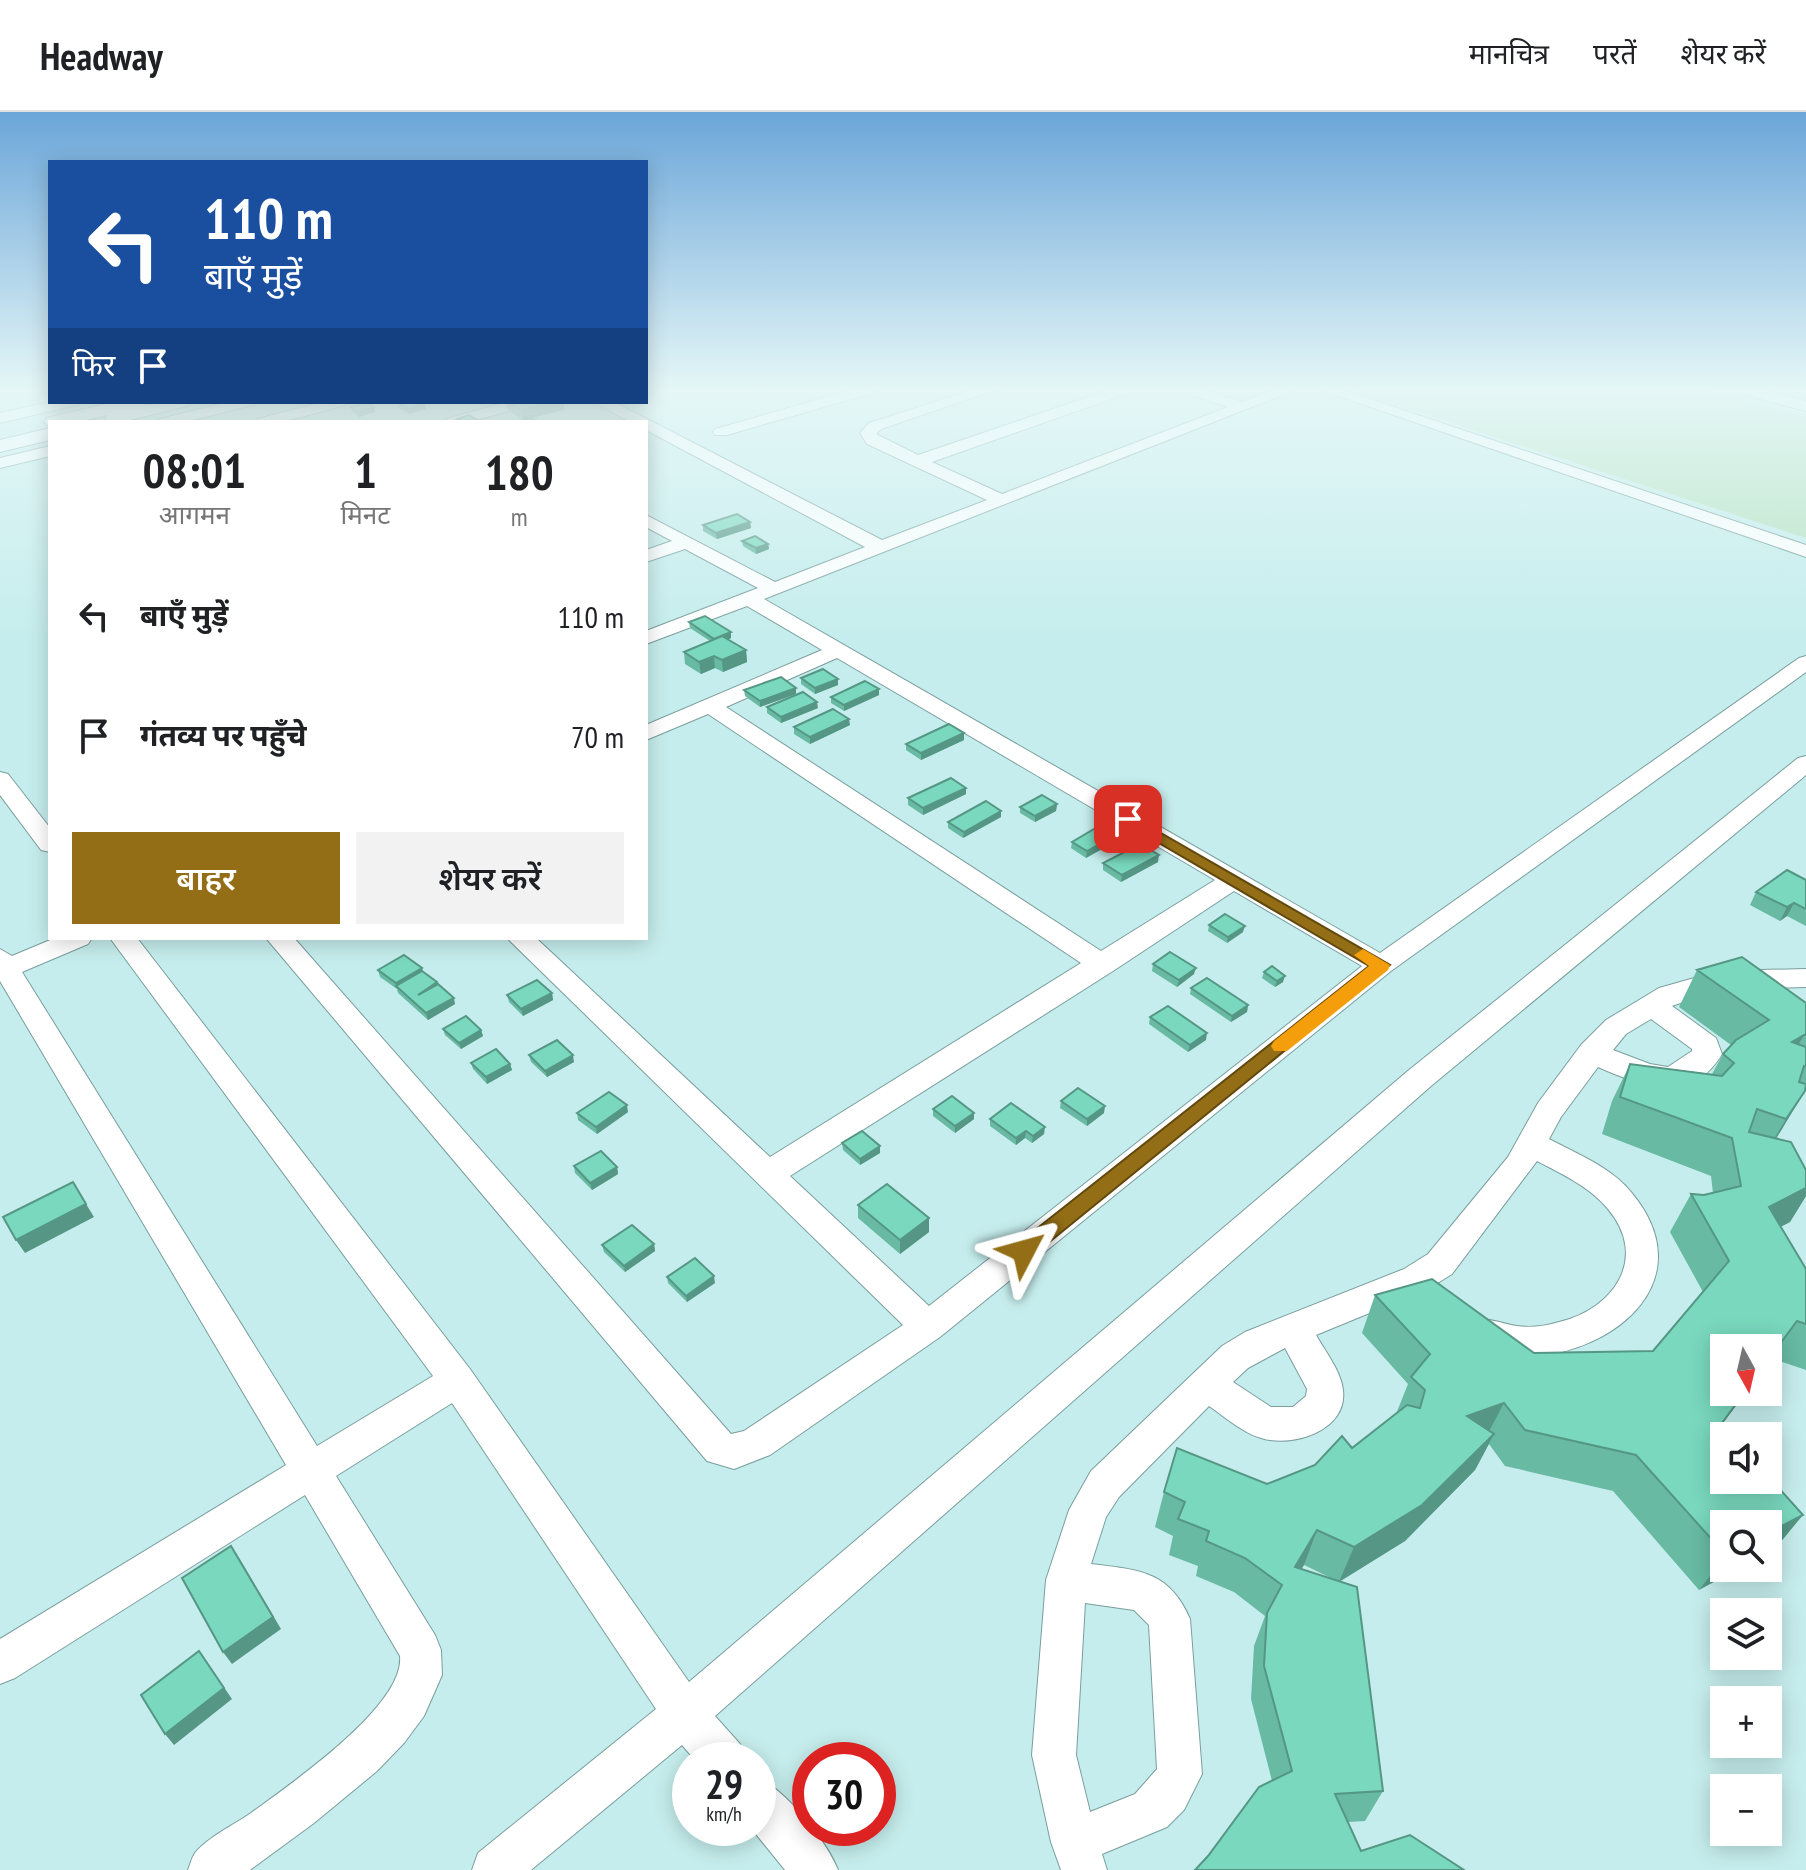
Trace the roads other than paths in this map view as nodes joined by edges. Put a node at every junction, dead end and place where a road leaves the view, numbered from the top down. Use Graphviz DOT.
graph roads {
  1 [pos="735,472"];
  2 [pos="941,472"];
  3 [pos="1073,472"];
  4 [pos="1572,472"];
  5 [pos="1001,500"];
  6 [pos="648,521"];
  7 [pos="684,543"];
  8 [pos="880,547"];
  9 [pos="1806,551"];
  10 [pos="648,555"];
  11 [pos="774,589"];
  12 [pos="748,598"];
  13 [pos="648,637"];
  14 [pos="839,650"];
  15 [pos="1806,662"];
  16 [pos="710,706"];
  17 [pos="648,732"];
  18 [pos="1806,763"];
  19 [pos="0,779"];
  20 [pos="48,842"];
  21 [pos="1233,880"];
  22 [pos="74,940"];
  23 [pos="125,940"];
  24 [pos="281,940"];
  25 [pos="522,940"];
  26 [pos="1103,965"];
  27 [pos="1381,965"];
  28 [pos="2,966"];
  29 [pos="1799,984"];
  30 [pos="1652,1005"];
  31 [pos="1591,1052"];
  32 [pos="1529,1143"];
  33 [pos="769,1173"];
  34 [pos="1437,1297"];
  35 [pos="928,1327"];
  36 [pos="1293,1329"];
  37 [pos="457,1380"];
  38 [pos="1207,1385"];
  39 [pos="312,1470"];
  40 [pos="1066,1580"];
  41 [pos="0,1663"];
  42 [pos="685,1714"];
  43 [pos="709,1742"];
  44 [pos="776,1823"];
  45 [pos="1079,1856"];
  46 [pos="211,1870"];
  47 [pos="495,1870"];
  48 [pos="815,1870"];
  1 -- 8 [label="street"];
  2 -- 5 [label="street"];
  3 -- 5 [label="street"];
  4 -- 9 [label="street"];
  5 -- 8 [label="street"];
  6 -- 7 [label="street"];
  7 -- 10 [label="street"];
  7 -- 11 [label="street"];
  8 -- 11 [label="street"];
  11 -- 12 [label="street"];
  12 -- 13 [label="street"];
  12 -- 14 [label="street"];
  14 -- 16 [label="street"];
  14 -- 21 [label="street"];
  15 -- 27 [label="street"];
  16 -- 17 [label="street"];
  16 -- 26 [label="street"];
  18 -- 42 [label="street"];
  19 -- 20 [label="street"];
  21 -- 26 [label="street"];
  21 -- 27 [label="street"];
  22 -- 28 [label="street"];
  23 -- 37 [label="street"];
  24 -- 35 [label="street"];
  25 -- 33 [label="street"];
  26 -- 33 [label="street"];
  27 -- 35 [label="street"];
  28 -- 39 [label="street"];
  29 -- 30 [label="street"];
  30 -- 31 [label="street"];
  30 -- 31 [label="street"];
  31 -- 32 [label="street"];
  32 -- 34 [label="street"];
  32 -- 34 [label="street"];
  33 -- 35 [label="street"];
  34 -- 36 [label="street"];
  36 -- 38 [label="street"];
  36 -- 38 [label="street"];
  37 -- 39 [label="street"];
  37 -- 42 [label="street"];
  38 -- 40 [label="street"];
  39 -- 41 [label="street"];
  39 -- 46 [label="street"];
  40 -- 45 [label="street"];
  40 -- 45 [label="street"];
  42 -- 43 [label="street"];
  42 -- 47 [label="street"];
  44 -- 48 [label="street"];
}
